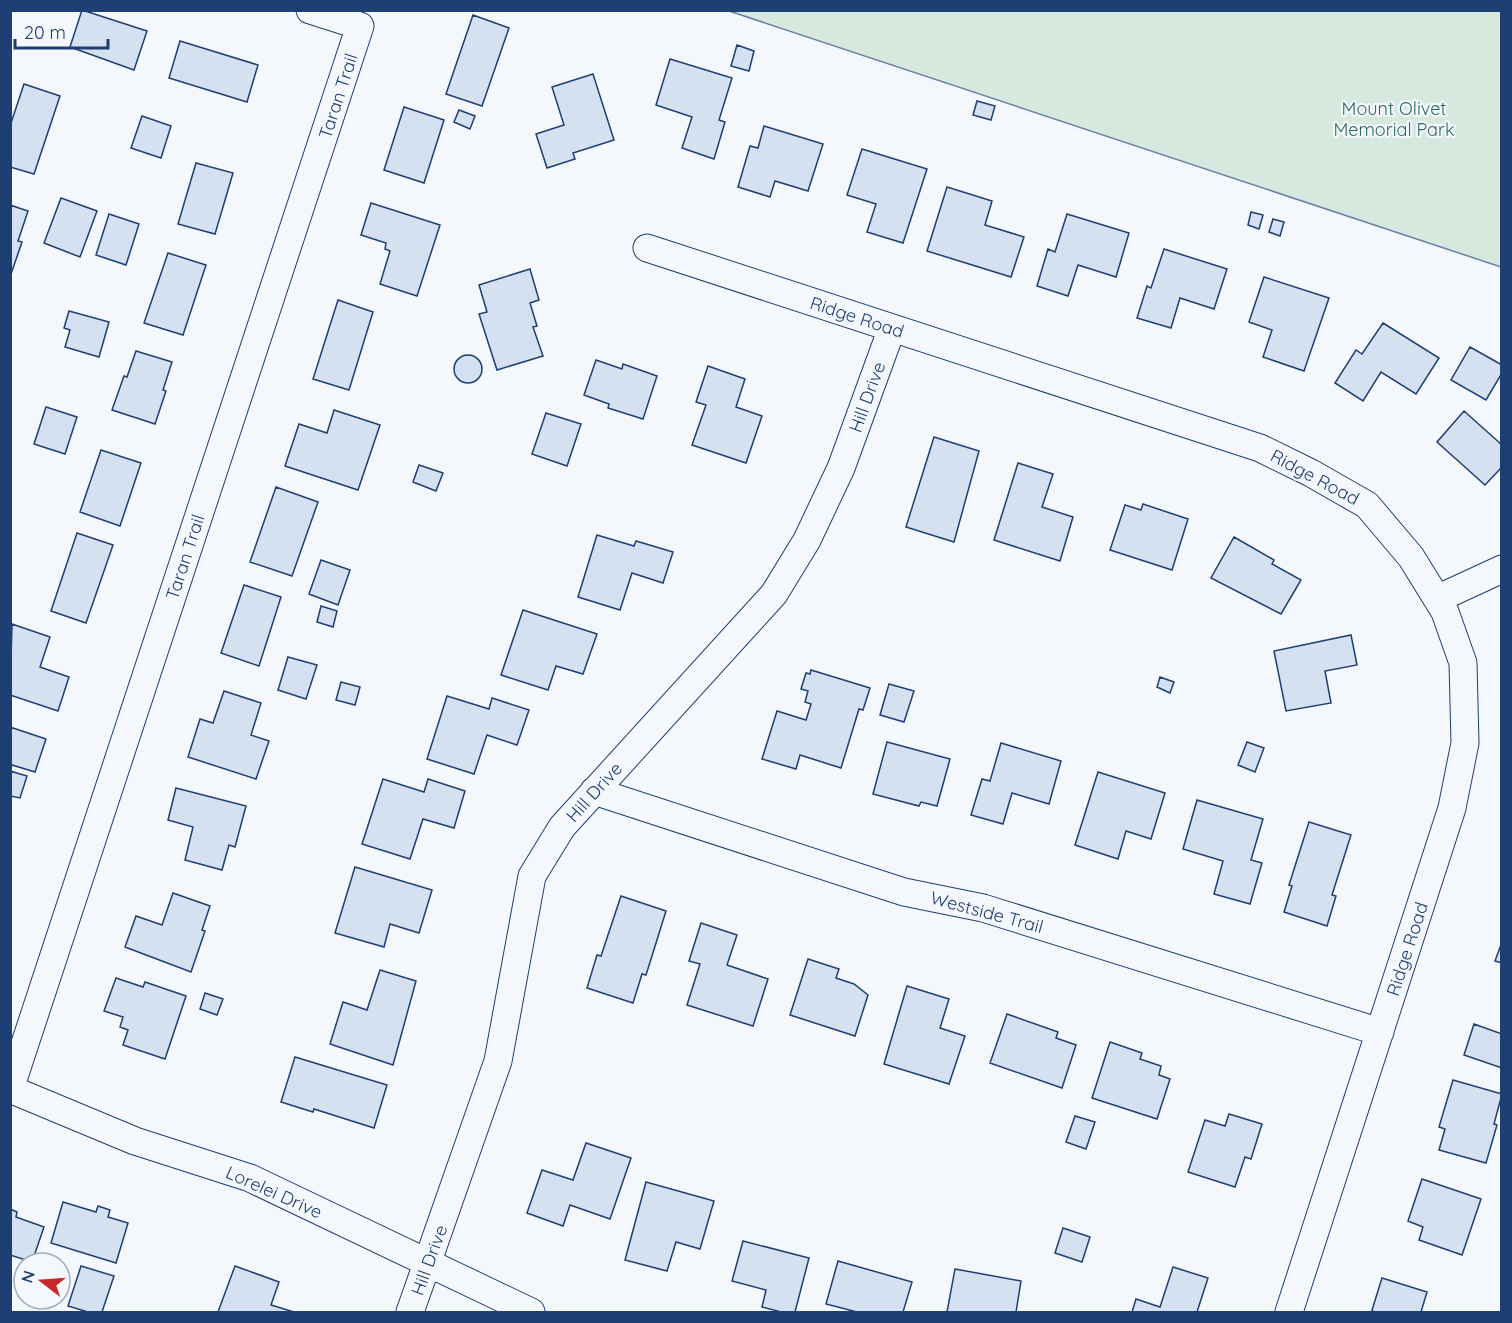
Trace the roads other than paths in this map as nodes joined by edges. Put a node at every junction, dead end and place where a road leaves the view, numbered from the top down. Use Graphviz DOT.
graph roads {
  1 [pos="310,10"];
  2 [pos="647,248"];
  3 [pos="892,328"];
  4 [pos="1502,568"];
  5 [pos="1437,599"];
  6 [pos="594,791"];
  7 [pos="1380,1032"];
  8 [pos="10,1089"];
  9 [pos="428,1263"];
  10 [pos="410,1312"];
  11 [pos="531,1312"];
  12 [pos="1289,1312"];
  1 -- 8 [label="street, Taran Trail"];
  2 -- 3 [label="street, Ridge Road"];
  3 -- 5 [label="street, Ridge Road"];
  3 -- 6 [label="street, Hill Drive"];
  4 -- 5 [label="street"];
  5 -- 7 [label="street, Ridge Road"];
  6 -- 7 [label="street, Westside Trail"];
  6 -- 9 [label="street, Hill Drive"];
  7 -- 12 [label="street, Ridge Road"];
  8 -- 9 [label="street, Lorelei Drive"];
  9 -- 10 [label="street, Hill Drive"];
  9 -- 11 [label="street, Lorelei Drive"];
}
